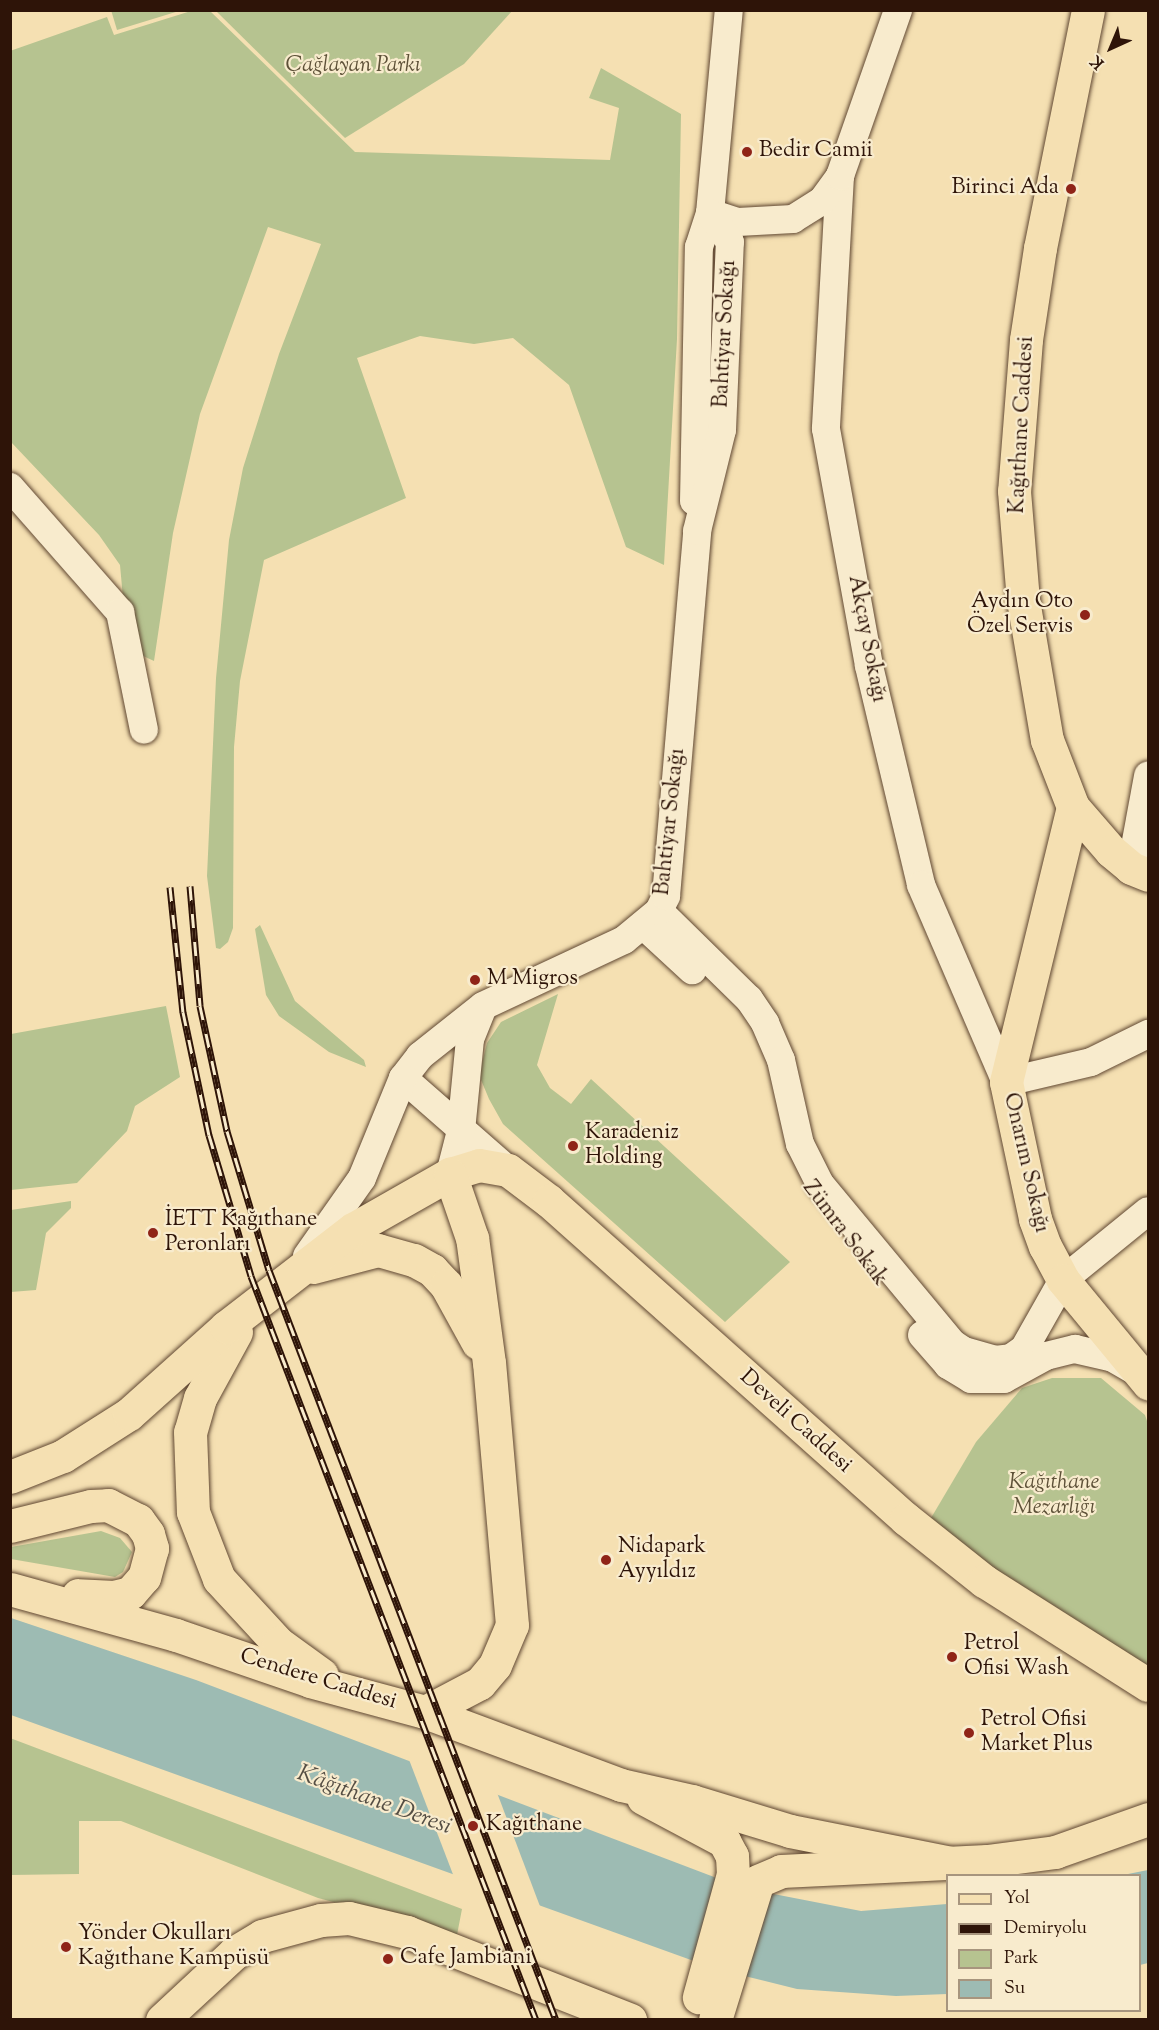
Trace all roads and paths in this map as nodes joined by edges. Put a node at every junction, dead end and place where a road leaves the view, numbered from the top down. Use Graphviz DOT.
graph roads {
  1 [pos="729,10"];
  2 [pos="898,10"];
  3 [pos="1088,10"];
  4 [pos="840,177"];
  5 [pos="710,213"];
  6 [pos="10,487"];
  7 [pos="144,730"];
  8 [pos="1149,776"];
  9 [pos="1072,807"];
  10 [pos="1140,871"];
  11 [pos="651,918"];
  12 [pos="483,1006"];
  13 [pos="1149,1034"];
  14 [pos="403,1078"];
  15 [pos="1006,1082"];
  16 [pos="461,1131"];
  17 [pos="508,1170"];
  18 [pos="450,1174"];
  19 [pos="1149,1211"];
  20 [pos="301,1266"];
  21 [pos="1063,1280"];
  22 [pos="247,1312"];
  23 [pos="489,1363"];
  24 [pos="1145,1379"];
  25 [pos="10,1477"];
  26 [pos="10,1526"];
  27 [pos="21,1591"];
  28 [pos="1149,1685"];
  29 [pos="339,1688"];
  30 [pos="424,1712"];
  31 [pos="621,1785"];
  32 [pos="1149,1819"];
  33 [pos="1149,1841"];
  34 [pos="1054,1852"];
  35 [pos="951,1863"];
  36 [pos="746,1877"];
  37 [pos="713,2000"];
  38 [pos="162,2019"];
  39 [pos="630,2019"];
  40 [pos="692,2019"];
  1 -- 5 [label="street, Bahtiyar Sokağı"];
  2 -- 4 [label="street"];
  3 -- 9 [label="main road, Kağıthane Caddesi"];
  4 -- 5 [label="street"];
  4 -- 15 [label="street, Akçay Sokağı"];
  5 -- 11 [label="street, Bahtiyar Sokağı"];
  6 -- 7 [label="street"];
  8 -- 10 [label="street"];
  9 -- 10 [label="main road, Kağıthane Caddesi"];
  9 -- 15 [label="main road, Onarım Sokağı"];
  11 -- 12 [label="street, Bahtiyar Sokağı"];
  11 -- 21 [label="street, Zümra Sokak"];
  11 -- 24 [label="street, Zümra Sokak"];
  12 -- 14 [label="street, Bahtiyar Sokağı"];
  12 -- 16 [label="street"];
  13 -- 15 [label="street"];
  14 -- 16 [label="street"];
  14 -- 20 [label="street, Bahtiyar Sokağı"];
  15 -- 21 [label="main road, Onarım Sokağı"];
  16 -- 17 [label="street"];
  16 -- 18 [label="street"];
  17 -- 18 [label="main road, Develi Caddesi"];
  17 -- 28 [label="main road, Develi Caddesi"];
  18 -- 20 [label="main road"];
  18 -- 23 [label="main road"];
  19 -- 21 [label="street"];
  20 -- 22 [label="main road"];
  20 -- 23 [label="main road"];
  21 -- 24 [label="main road, Onarım Sokağı"];
  22 -- 25 [label="main road"];
  22 -- 29 [label="main road"];
  23 -- 30 [label="main road"];
  26 -- 27 [label="main road"];
  27 -- 29 [label="main road, Cendere Caddesi"];
  29 -- 30 [label="main road, Cendere Caddesi"];
  30 -- 31 [label="main road, Cendere Caddesi"];
  31 -- 35 [label="main road"];
  31 -- 36 [label="main road"];
  32 -- 34 [label="main road"];
  33 -- 34 [label="main road"];
  34 -- 35 [label="main road"];
  35 -- 36 [label="main road"];
  36 -- 37 [label="main road"];
  37 -- 40 [label="main road"];
  38 -- 39 [label="main road"];
}
